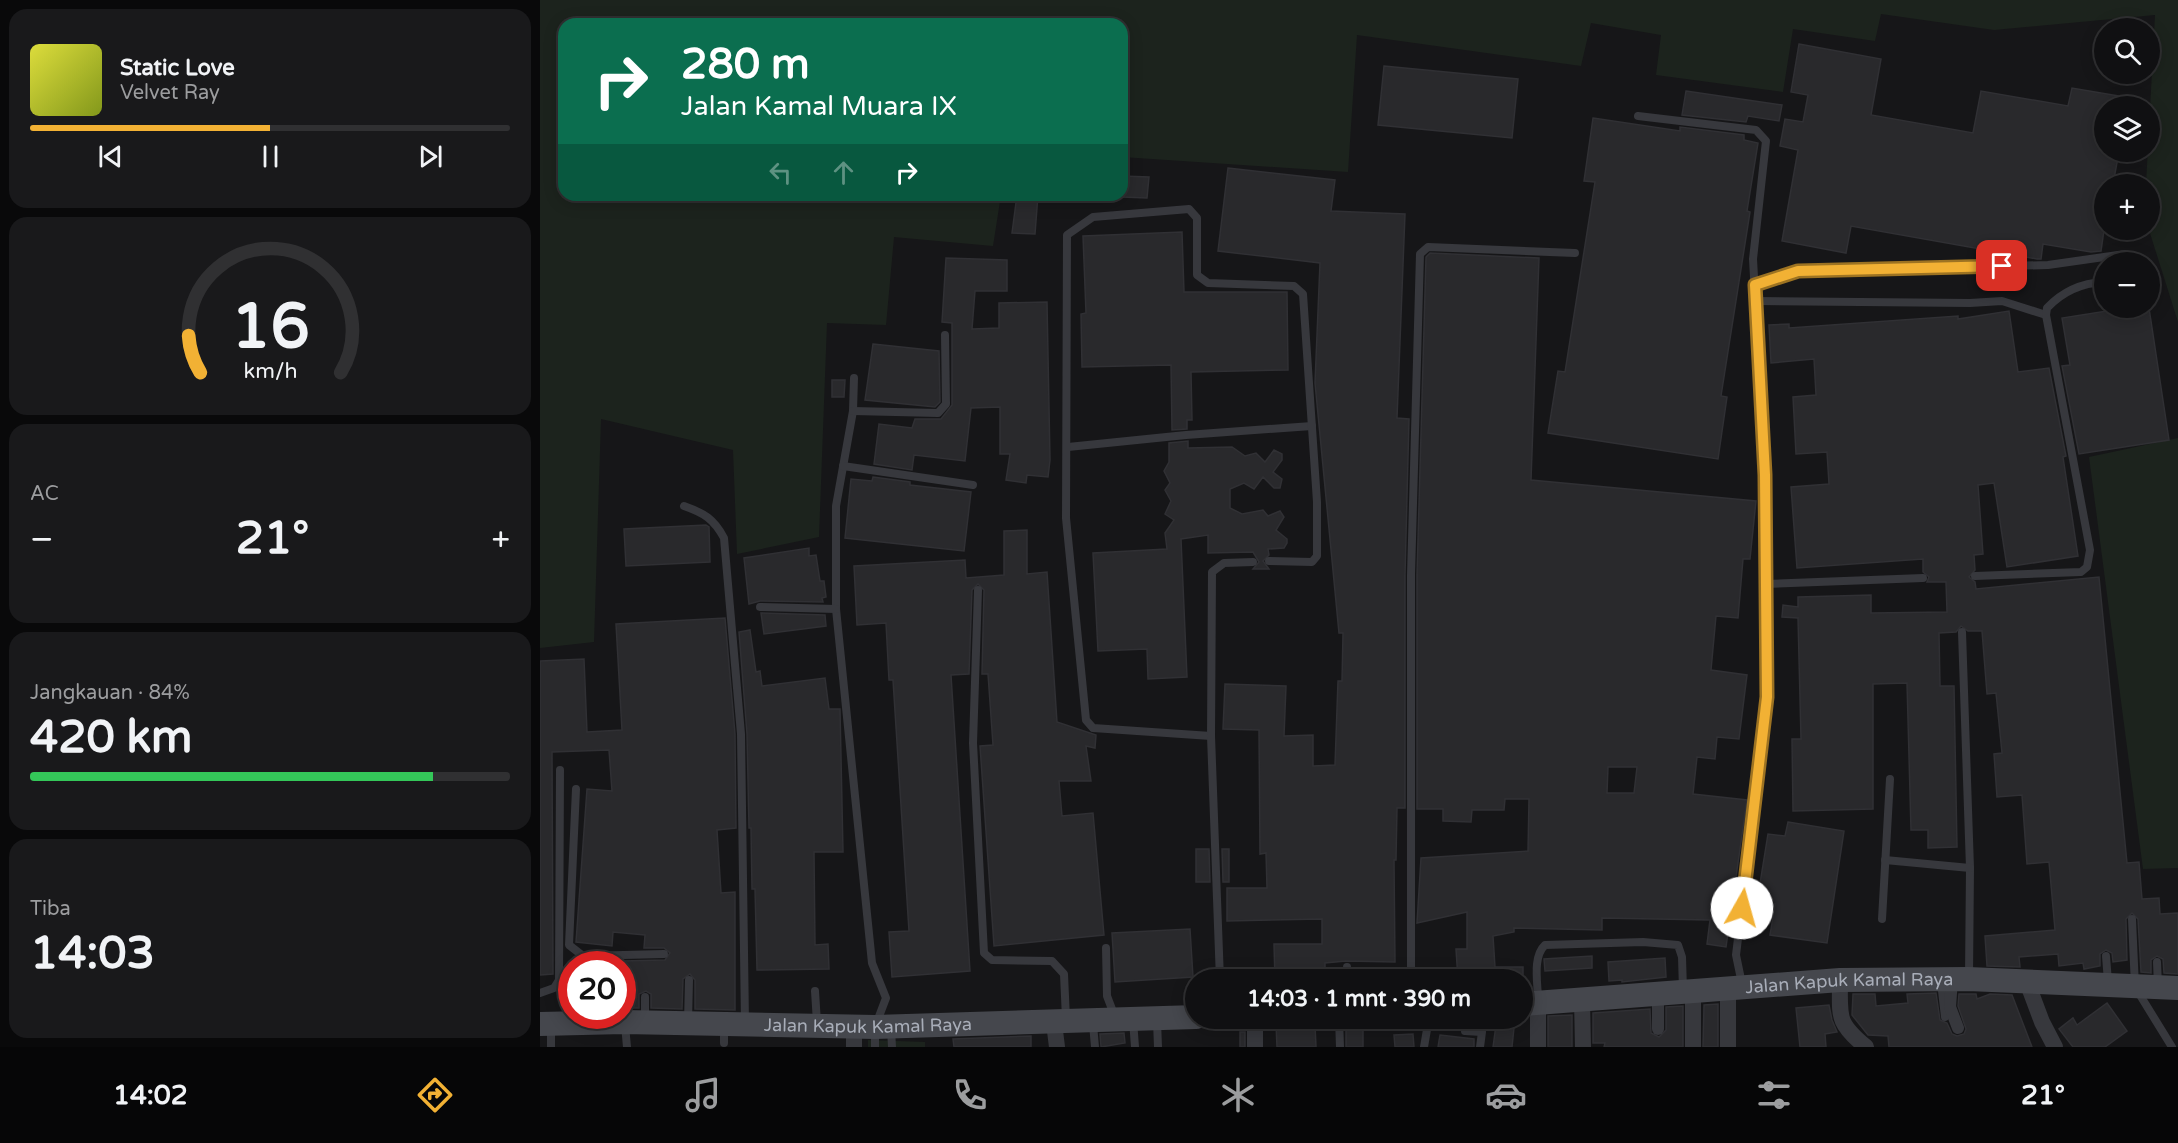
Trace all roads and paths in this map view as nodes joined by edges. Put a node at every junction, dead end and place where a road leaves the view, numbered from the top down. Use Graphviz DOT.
graph roads {
  1 [pos="1638,116"];
  2 [pos="1575,252"];
  3 [pos="2094,258"];
  4 [pos="2094,283"];
  5 [pos="1755,285"];
  6 [pos="1757,301"];
  7 [pos="2046,315"];
  8 [pos="945,335"];
  9 [pos="854,378"];
  10 [pos="853,411"];
  11 [pos="1312,426"];
  12 [pos="1068,447"];
  13 [pos="843,466"];
  14 [pos="973,485"];
  15 [pos="684,506"];
  16 [pos="1269,561"];
  17 [pos="1253,562"];
  18 [pos="1975,576"];
  19 [pos="1923,578"];
  20 [pos="1766,584"];
  21 [pos="978,590"];
  22 [pos="760,607"];
  23 [pos="836,609"];
  24 [pos="1962,632"];
  25 [pos="1211,736"];
  26 [pos="560,770"];
  27 [pos="1890,779"];
  28 [pos="576,789"];
  29 [pos="1885,860"];
  30 [pos="1970,868"];
  31 [pos="2132,919"];
  32 [pos="1882,920"];
  33 [pos="1106,948"];
  34 [pos="573,951"];
  35 [pos="664,954"];
  36 [pos="636,956"];
  37 [pos="2106,956"];
  38 [pos="2157,962"];
  39 [pos="1220,969"];
  40 [pos="1411,969"];
  41 [pos="1954,979"];
  42 [pos="689,980"];
  43 [pos="1840,980"];
  44 [pos="2027,982"];
  45 [pos="1735,986"];
  46 [pos="2108,986"];
  47 [pos="1533,987"];
  48 [pos="2157,988"];
  49 [pos="1688,990"];
  50 [pos="815,991"];
  51 [pos="1658,992"];
  52 [pos="540,993"];
  53 [pos="645,997"];
  54 [pos="1582,1000"];
  55 [pos="1533,1004"];
  56 [pos="636,1017"];
  57 [pos="1185,1017"];
  58 [pos="1945,1017"];
  59 [pos="1156,1018"];
  60 [pos="1114,1020"];
  61 [pos="1533,1020"];
  62 [pos="636,1022"];
  63 [pos="546,1023"];
  64 [pos="1060,1023"];
  65 [pos="687,1024"];
  66 [pos="817,1025"];
  67 [pos="1958,1028"];
  68 [pos="632,1029"];
  69 [pos="1255,1029"];
  70 [pos="1339,1029"];
  71 [pos="1427,1029"];
  72 [pos="1465,1029"];
  73 [pos="1658,1029"];
  74 [pos="731,1031"];
  75 [pos="874,1036"];
  76 [pos="1693,1046"];
  77 [pos="551,1047"];
  78 [pos="627,1047"];
  79 [pos="1057,1047"];
  80 [pos="1095,1047"];
  81 [pos="1136,1047"];
  82 [pos="1158,1047"];
  83 [pos="1255,1047"];
  84 [pos="1340,1047"];
  85 [pos="1424,1047"];
  86 [pos="1480,1047"];
  87 [pos="1538,1047"];
  88 [pos="1583,1047"];
  89 [pos="1728,1047"];
  90 [pos="1866,1047"];
  91 [pos="2055,1047"];
  92 [pos="2172,1047"];
  1 -- 5 [label="lane"];
  2 -- 40 [label="lane"];
  3 -- 5 [label="lane"];
  4 -- 7 [label="lane"];
  5 -- 6 [label="lane"];
  6 -- 7 [label="lane"];
  6 -- 20 [label="lane"];
  7 -- 18 [label="lane"];
  8 -- 10 [label="lane"];
  9 -- 10 [label="lane"];
  10 -- 13 [label="lane"];
  11 -- 12 [label="lane"];
  11 -- 12 [label="lane"];
  11 -- 16 [label="lane"];
  12 -- 25 [label="lane"];
  13 -- 14 [label="lane"];
  13 -- 23 [label="lane"];
  15 -- 74 [label="lane"];
  17 -- 25 [label="lane"];
  19 -- 20 [label="lane"];
  20 -- 45 [label="lane"];
  21 -- 64 [label="lane"];
  22 -- 23 [label="lane"];
  23 -- 75 [label="lane"];
  24 -- 30 [label="lane"];
  25 -- 39 [label="lane"];
  26 -- 52 [label="lane"];
  27 -- 29 [label="lane"];
  28 -- 34 [label="lane"];
  29 -- 30 [label="lane"];
  29 -- 32 [label="lane"];
  30 -- 41 [label="lane"];
  31 -- 48 [label="lane"];
  33 -- 60 [label="lane"];
  35 -- 36 [label="lane"];
  37 -- 46 [label="lane"];
  38 -- 48 [label="lane"];
  41 -- 43 [label="main road, Jalan Kapuk Kamal Raya"];
  41 -- 44 [label="main road, Jalan Kapuk Kamal Raya"];
  41 -- 58 [label="lane"];
  41 -- 67 [label="street"];
  42 -- 65 [label="lane"];
  43 -- 45 [label="main road, Jalan Kapuk Kamal Raya"];
  43 -- 90 [label="street"];
  44 -- 46 [label="main road, Jalan Kapuk Kamal Raya"];
  44 -- 91 [label="street"];
  45 -- 49 [label="main road, Jalan Kapuk Kamal Raya"];
  45 -- 89 [label="street"];
  46 -- 48 [label="main road, Jalan Kapuk Kamal Raya"];
  47 -- 49 [label="lane"];
  48 -- 92 [label="lane"];
  49 -- 51 [label="main road, Jalan Kapuk Kamal Raya"];
  49 -- 76 [label="street"];
  50 -- 66 [label="lane"];
  51 -- 54 [label="main road, Jalan Kapuk Kamal Raya"];
  51 -- 73 [label="street"];
  53 -- 56 [label="lane"];
  54 -- 55 [label="main road, Jalan Kapuk Kamal Raya"];
  54 -- 88 [label="street"];
  57 -- 59 [label="main road, Jalan Kapuk Kamal Raya"];
  59 -- 60 [label="main road, Jalan Kapuk Kamal Raya"];
  59 -- 82 [label="lane"];
  60 -- 64 [label="main road, Jalan Kapuk Kamal Raya"];
  60 -- 80 [label="lane"];
  60 -- 81 [label="lane"];
  61 -- 87 [label="street"];
  62 -- 65 [label="main road, Jalan Kapuk Kamal Raya"];
  63 -- 77 [label="lane"];
  64 -- 75 [label="main road, Jalan Kapuk Kamal Raya"];
  64 -- 79 [label="street"];
  65 -- 74 [label="main road, Jalan Kapuk Kamal Raya"];
  66 -- 74 [label="main road, Jalan Kapuk Kamal Raya"];
  66 -- 75 [label="main road, Jalan Kapuk Kamal Raya"];
  68 -- 78 [label="lane"];
  69 -- 83 [label="street"];
  70 -- 84 [label="lane"];
  71 -- 85 [label="lane"];
  72 -- 86 [label="lane"];
}
